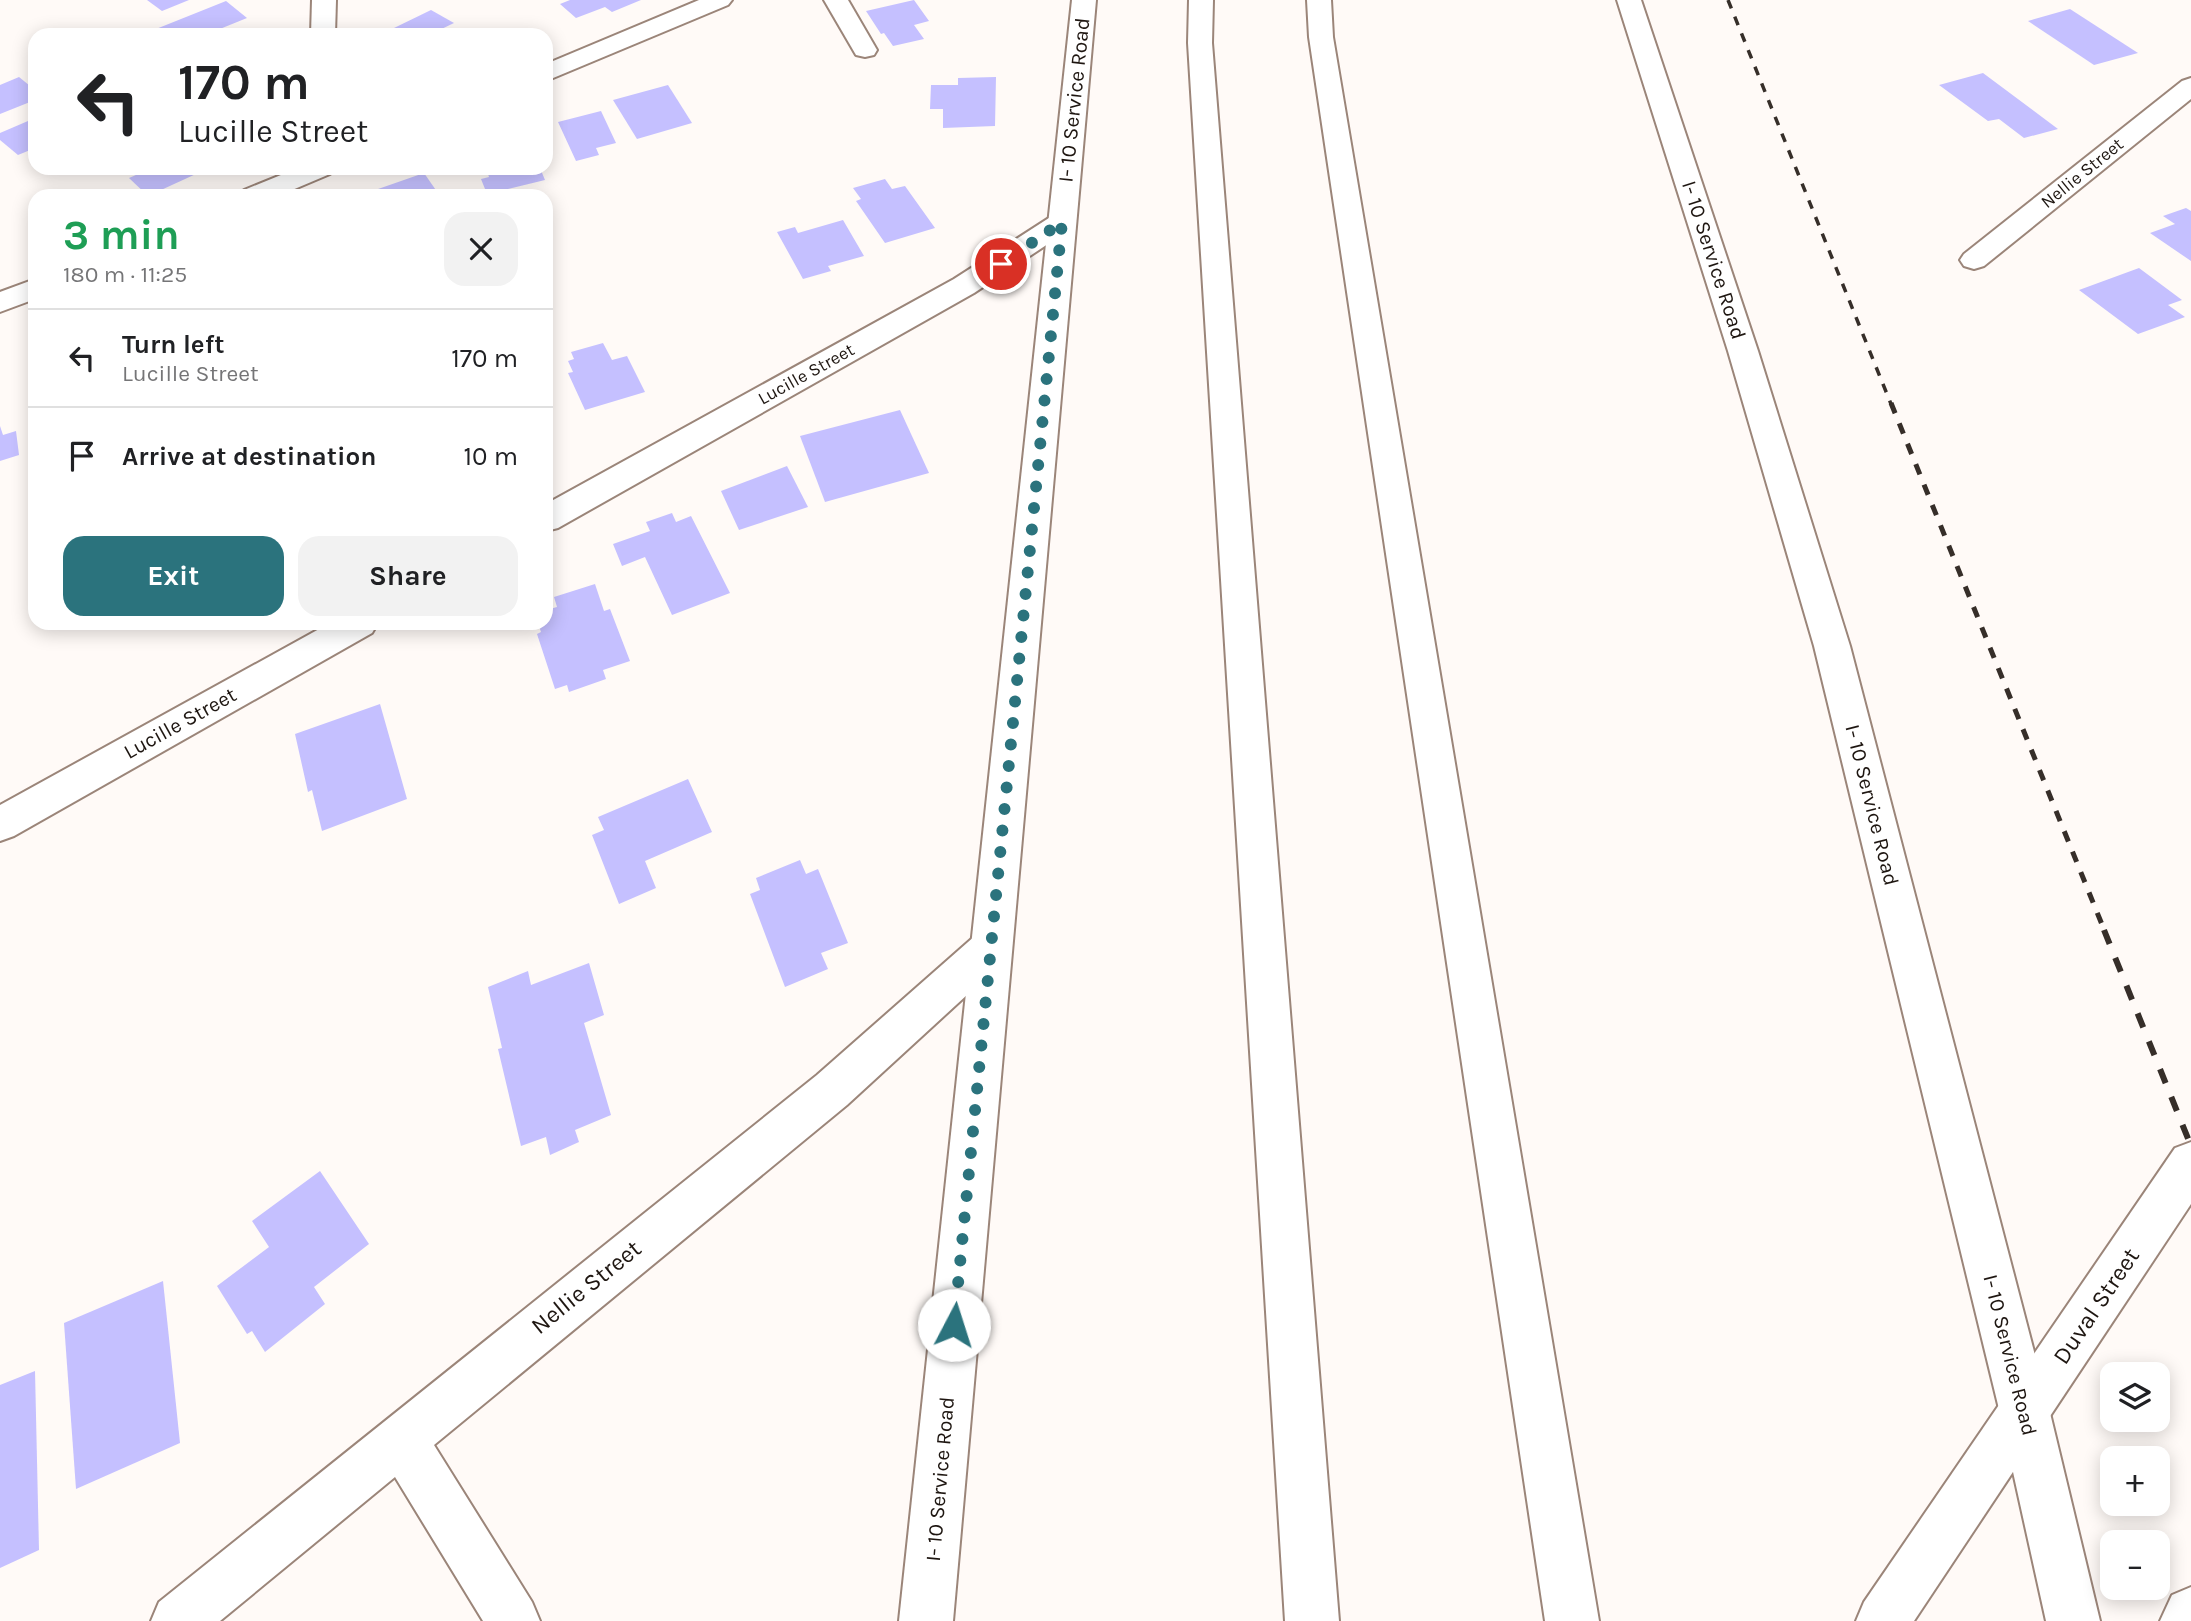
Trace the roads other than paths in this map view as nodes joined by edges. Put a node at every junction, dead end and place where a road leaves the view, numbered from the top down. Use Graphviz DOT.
graph roads {
  1 [pos="324,0"];
  2 [pos="720,0"];
  3 [pos="836,0"];
  4 [pos="1084,0"];
  5 [pos="1201,0"];
  6 [pos="1319,0"];
  7 [pos="1629,0"];
  8 [pos="323,28"];
  9 [pos="865,50"];
  10 [pos="553,70"];
  11 [pos="2191,86"];
  12 [pos="304,175"];
  13 [pos="270,189"];
  14 [pos="1062,222"];
  15 [pos="1974,260"];
  16 [pos="28,291"];
  17 [pos="0,303"];
  18 [pos="553,515"];
  19 [pos="347,630"];
  20 [pos="0,824"];
  21 [pos="990,948"];
  22 [pos="2191,1164"];
  23 [pos="2025,1413"];
  24 [pos="401,1439"];
  25 [pos="1569,1602"];
  26 [pos="2191,1614"];
  27 [pos="178,1621"];
  28 [pos="513,1621"];
  29 [pos="926,1621"];
  30 [pos="1312,1621"];
  31 [pos="1883,1621"];
  32 [pos="2073,1621"];
  33 [pos="2187,1621"];
  1 -- 8 [label="main road"];
  2 -- 10 [label="main road"];
  3 -- 9 [label="main road"];
  4 -- 14 [label="main road, I- 10 Service Road"];
  5 -- 30 [label="main road"];
  6 -- 25 [label="main road"];
  7 -- 23 [label="main road, I- 10 Service Road"];
  11 -- 15 [label="main road, Nellie Street"];
  12 -- 13 [label="main road"];
  14 -- 18 [label="main road, Lucille Street"];
  14 -- 21 [label="main road, I- 10 Service Road"];
  16 -- 17 [label="main road"];
  19 -- 20 [label="main road, Lucille Street"];
  21 -- 24 [label="main road, Nellie Street"];
  21 -- 29 [label="main road, I- 10 Service Road"];
  22 -- 23 [label="main road, Duval Street"];
  23 -- 31 [label="main road, Duval Street"];
  23 -- 32 [label="main road, I- 10 Service Road"];
  24 -- 27 [label="main road, Nellie Street"];
  24 -- 28 [label="main road"];
  26 -- 33 [label="main road"];
}
